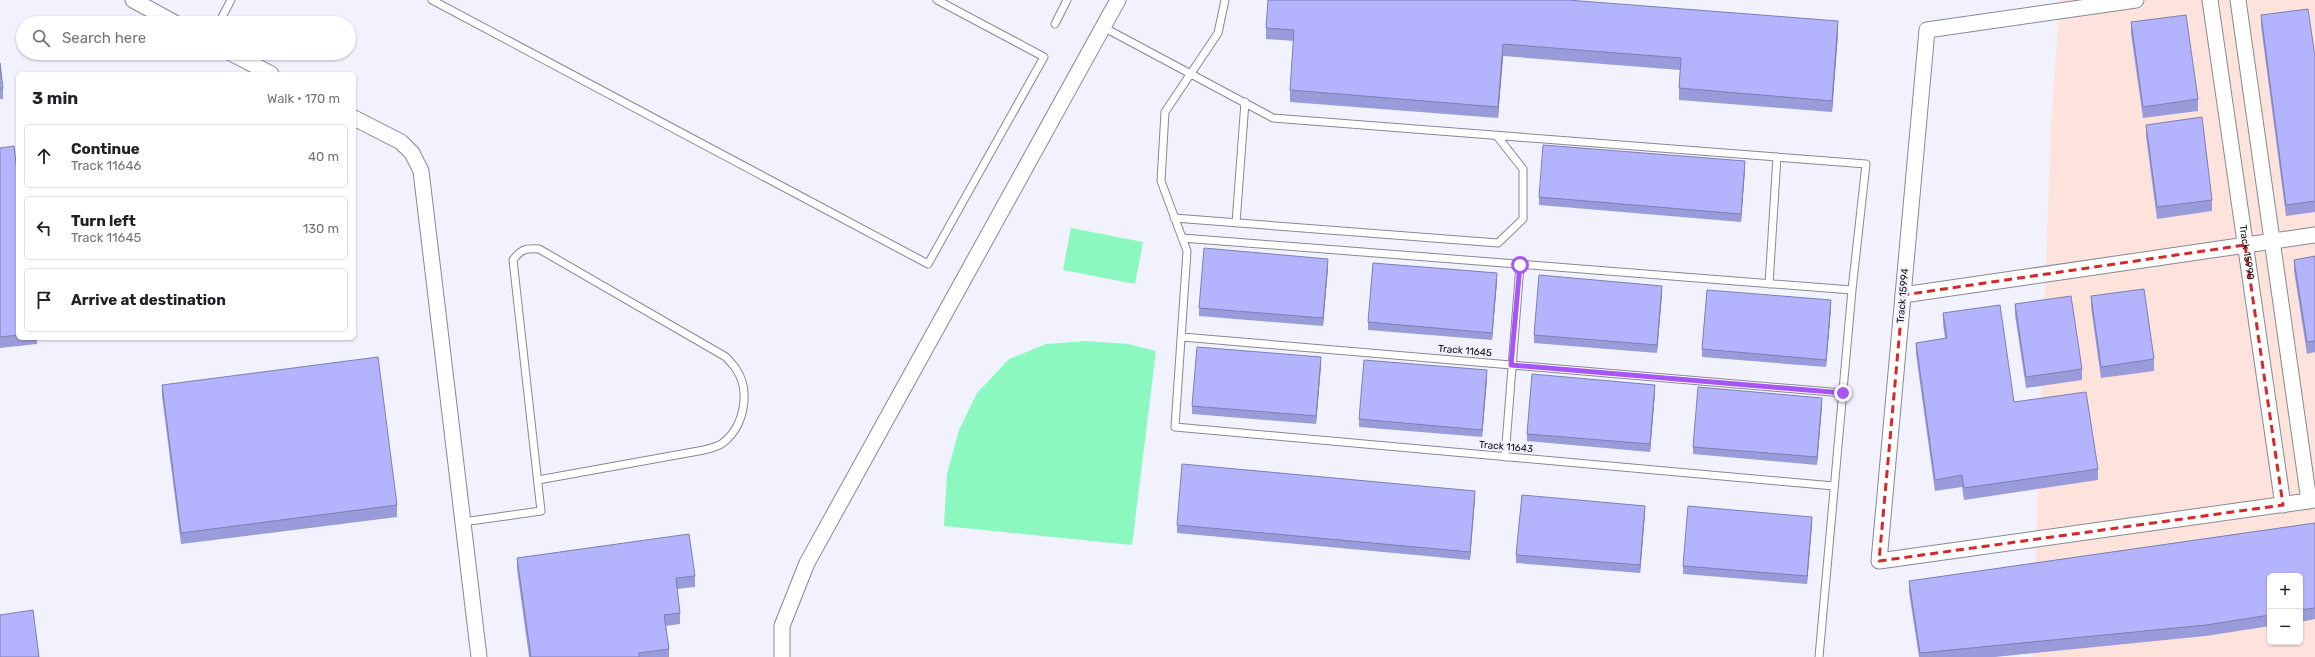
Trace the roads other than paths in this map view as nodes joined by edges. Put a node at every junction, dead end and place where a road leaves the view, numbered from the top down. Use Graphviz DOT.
graph roads {
  1 [pos="133,0"];
  2 [pos="232,0"];
  3 [pos="432,0"];
  4 [pos="937,0"];
  5 [pos="1067,0"];
  6 [pos="1118,0"];
  7 [pos="1225,0"];
  8 [pos="2136,0"];
  9 [pos="2210,0"];
  10 [pos="2238,0"];
  11 [pos="162,16"];
  12 [pos="223,16"];
  13 [pos="1055,24"];
  14 [pos="1104,27"];
  15 [pos="244,60"];
  16 [pos="267,72"];
  17 [pos="1192,73"];
  18 [pos="1245,102"];
  19 [pos="356,119"];
  20 [pos="1497,136"];
  21 [pos="1777,157"];
  22 [pos="1174,218"];
  23 [pos="1236,223"];
  24 [pos="2315,235"];
  25 [pos="1182,238"];
  26 [pos="2272,242"];
  27 [pos="2245,245"];
  28 [pos="1520,265"];
  29 [pos="1769,284"];
  30 [pos="1852,290"];
  31 [pos="1903,295"];
  32 [pos="1182,337"];
  33 [pos="1511,365"];
  34 [pos="1843,393"];
  35 [pos="1505,457"];
  36 [pos="538,480"];
  37 [pos="1834,486"];
  38 [pos="2312,501"];
  39 [pos="2283,505"];
  40 [pos="463,522"];
  41 [pos="479,657"];
  42 [pos="782,657"];
  43 [pos="1819,657"];
  1 -- 11 [label="street"];
  2 -- 12 [label="lane"];
  3 -- 4 [label="lane"];
  5 -- 13 [label="lane"];
  6 -- 14 [label="street"];
  7 -- 17 [label="lane"];
  8 -- 31 [label="street, Track 15994"];
  9 -- 27 [label="street, Track 15990"];
  10 -- 26 [label="street"];
  14 -- 17 [label="lane"];
  14 -- 42 [label="street"];
  15 -- 16 [label="street"];
  17 -- 18 [label="lane"];
  17 -- 22 [label="lane"];
  18 -- 20 [label="lane"];
  18 -- 23 [label="lane"];
  19 -- 40 [label="street"];
  20 -- 21 [label="lane"];
  20 -- 23 [label="lane"];
  21 -- 29 [label="lane"];
  21 -- 30 [label="lane"];
  22 -- 23 [label="lane"];
  22 -- 25 [label="lane"];
  24 -- 26 [label="street"];
  25 -- 28 [label="lane"];
  25 -- 32 [label="lane"];
  26 -- 27 [label="street"];
  26 -- 38 [label="street"];
  27 -- 31 [label="street"];
  27 -- 39 [label="street, Track 15990"];
  28 -- 29 [label="lane"];
  28 -- 33 [label="lane"];
  29 -- 30 [label="lane"];
  30 -- 34 [label="lane"];
  31 -- 39 [label="street, Track 15994"];
  32 -- 33 [label="lane, Track 11645"];
  32 -- 35 [label="lane, Track 11643"];
  33 -- 34 [label="lane, Track 11645"];
  33 -- 35 [label="lane"];
  34 -- 37 [label="lane"];
  35 -- 37 [label="lane, Track 11643"];
  36 -- 36 [label="lane"];
  36 -- 40 [label="lane"];
  37 -- 43 [label="lane"];
  38 -- 39 [label="street"];
  40 -- 41 [label="street"];
}
